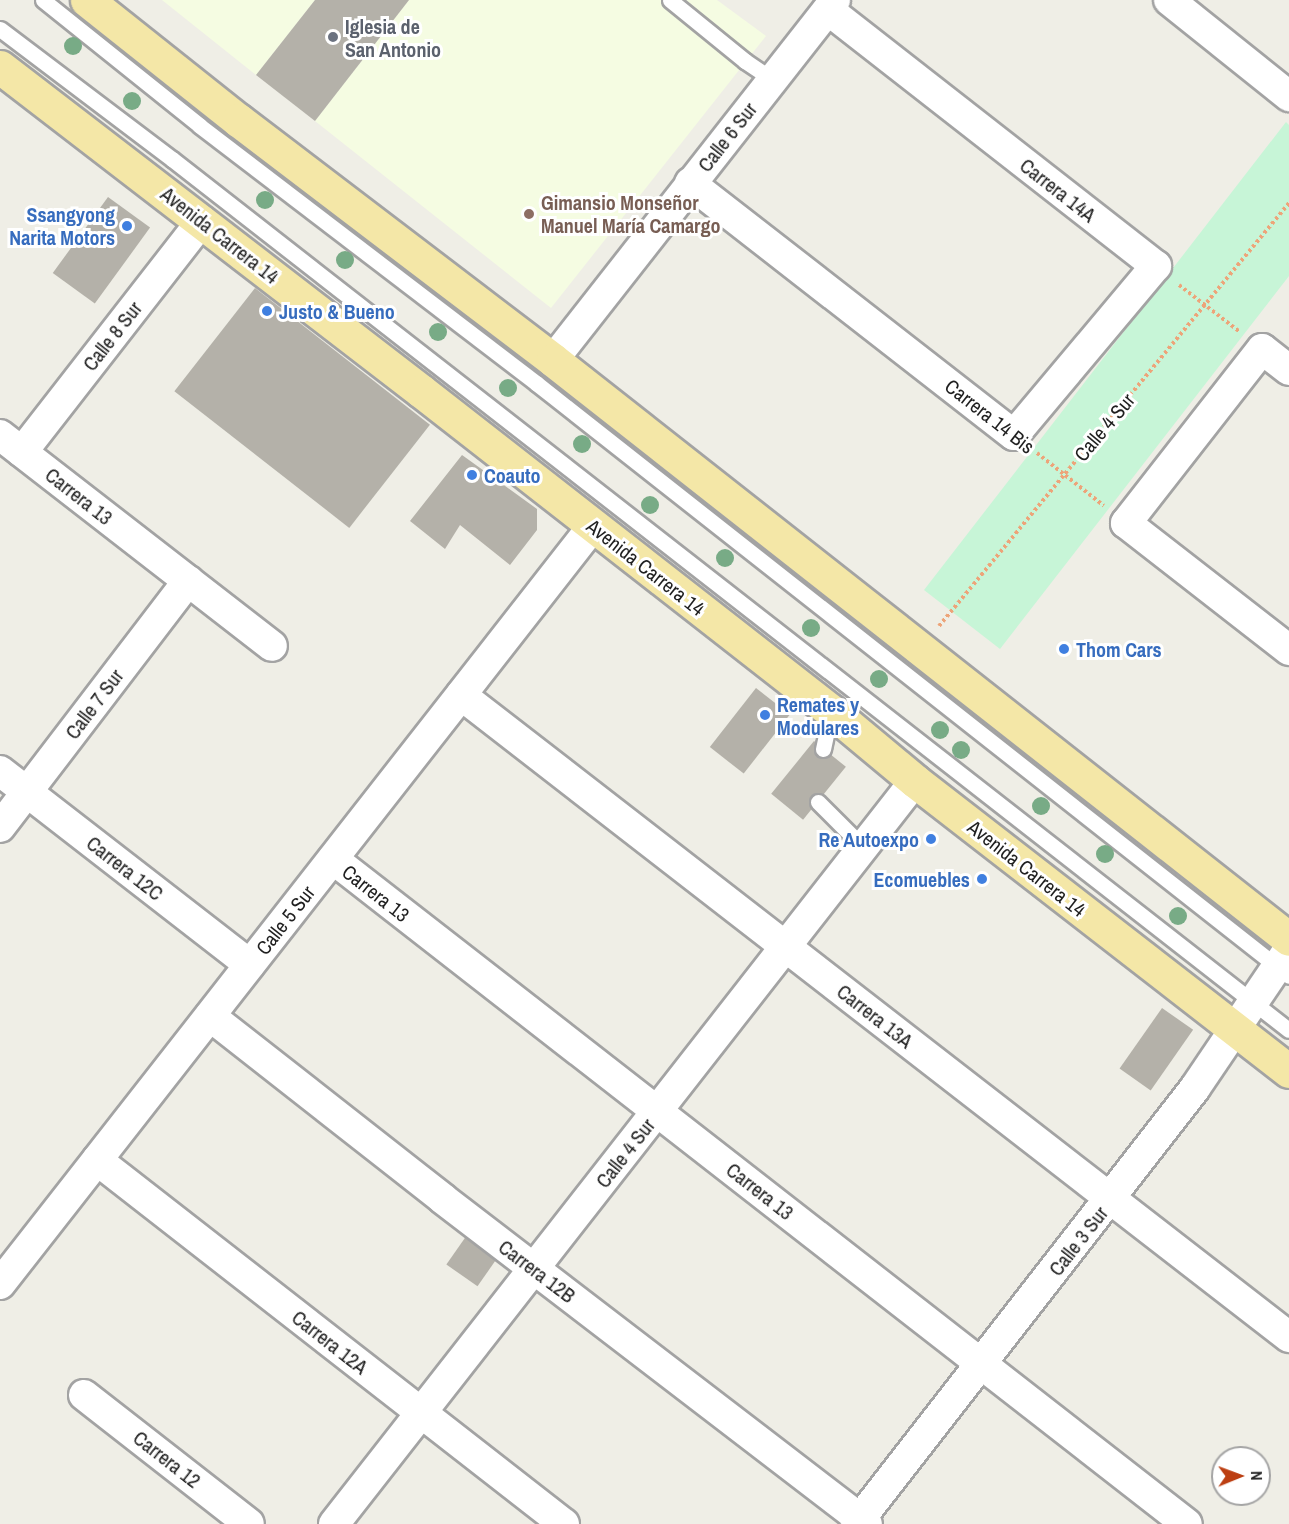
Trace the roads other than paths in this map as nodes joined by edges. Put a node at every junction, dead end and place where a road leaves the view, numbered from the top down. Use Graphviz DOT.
graph roads {
  1 [pos="43,0"];
  2 [pos="87,0"];
  3 [pos="670,0"];
  4 [pos="1169,0"];
  5 [pos="831,5"];
  6 [pos="0,29"];
  7 [pos="0,67"];
  8 [pos="772,79"];
  9 [pos="1289,96"];
  10 [pos="690,183"];
  11 [pos="202,221"];
  12 [pos="553,360"];
  13 [pos="1289,370"];
  14 [pos="1014,435"];
  15 [pos="11,443"];
  16 [pos="592,526"];
  17 [pos="188,581"];
  18 [pos="272,646"];
  19 [pos="1289,650"];
  20 [pos="461,695"];
  21 [pos="831,711"];
  22 [pos="823,749"];
  23 [pos="0,771"];
  24 [pos="915,781"];
  25 [pos="28,792"];
  26 [pos="818,802"];
  27 [pos="0,828"];
  28 [pos="862,846"];
  29 [pos="333,859"];
  30 [pos="785,947"];
  31 [pos="1286,958"];
  32 [pos="250,965"];
  33 [pos="1254,1002"];
  34 [pos="210,1016"];
  35 [pos="1235,1029"];
  36 [pos="1289,1030"];
  37 [pos="1289,1071"];
  38 [pos="657,1111"];
  39 [pos="97,1160"];
  40 [pos="1111,1199"];
  41 [pos="534,1268"];
  42 [pos="0,1284"];
  43 [pos="1289,1337"];
  44 [pos="982,1365"];
  45 [pos="84,1395"];
  46 [pos="421,1413"];
  47 [pos="861,1522"];
  48 [pos="249,1524"];
  49 [pos="334,1524"];
  50 [pos="564,1524"];
  51 [pos="1187,1524"];
  1 -- 31 [label="lane"];
  2 -- 12 [label="main road"];
  3 -- 8 [label="lane"];
  4 -- 9 [label="street"];
  5 -- 8 [label="street, Calle 6 Sur"];
  5 -- 14 [label="street, Carrera 14A"];
  6 -- 33 [label="lane"];
  7 -- 11 [label="main road, Avenida Carrera 14"];
  8 -- 10 [label="street, Calle 6 Sur"];
  10 -- 12 [label="street, Calle 6 Sur"];
  10 -- 14 [label="street, Carrera 14 Bis"];
  11 -- 15 [label="street, Calle 8 Sur"];
  11 -- 16 [label="main road, Avenida Carrera 14"];
  12 -- 31 [label="main road"];
  13 -- 19 [label="street"];
  15 -- 17 [label="street, Carrera 13"];
  16 -- 20 [label="street, Calle 5 Sur"];
  16 -- 21 [label="main road, Avenida Carrera 14"];
  17 -- 18 [label="street, Carrera 13"];
  17 -- 25 [label="street, Calle 7 Sur"];
  20 -- 29 [label="street, Calle 5 Sur"];
  20 -- 30 [label="street, Carrera 13A"];
  21 -- 22 [label="lane"];
  21 -- 24 [label="main road, Avenida Carrera 14"];
  23 -- 25 [label="street, Carrera 12C"];
  24 -- 28 [label="street, Calle 4 Sur"];
  24 -- 35 [label="main road, Avenida Carrera 14"];
  25 -- 27 [label="street, Calle 7 Sur"];
  25 -- 32 [label="street, Carrera 12C"];
  26 -- 28 [label="lane"];
  28 -- 30 [label="street, Calle 4 Sur"];
  29 -- 32 [label="street, Calle 5 Sur"];
  29 -- 38 [label="street, Carrera 13"];
  30 -- 38 [label="street, Calle 4 Sur"];
  30 -- 40 [label="street, Carrera 13A"];
  31 -- 33 [label="street, Calle 3 Sur"];
  32 -- 34 [label="street, Calle 5 Sur"];
  33 -- 35 [label="street, Calle 3 Sur"];
  33 -- 36 [label="lane"];
  34 -- 39 [label="street, Calle 5 Sur"];
  34 -- 41 [label="street, Carrera 12B"];
  35 -- 37 [label="main road, Avenida Carrera 14"];
  35 -- 40 [label="street, Calle 3 Sur"];
  38 -- 41 [label="street, Calle 4 Sur"];
  38 -- 44 [label="street, Carrera 13"];
  39 -- 42 [label="street, Calle 5 Sur"];
  39 -- 46 [label="street, Carrera 12A"];
  40 -- 43 [label="street, Carrera 13A"];
  40 -- 44 [label="street, Calle 3 Sur"];
  41 -- 46 [label="street, Calle 4 Sur"];
  41 -- 47 [label="street, Carrera 12B"];
  44 -- 47 [label="street, Calle 3 Sur"];
  44 -- 51 [label="street, Carrera 13"];
  45 -- 48 [label="street, Carrera 12"];
  46 -- 49 [label="street, Calle 4 Sur"];
  46 -- 50 [label="street, Carrera 12A"];
}
